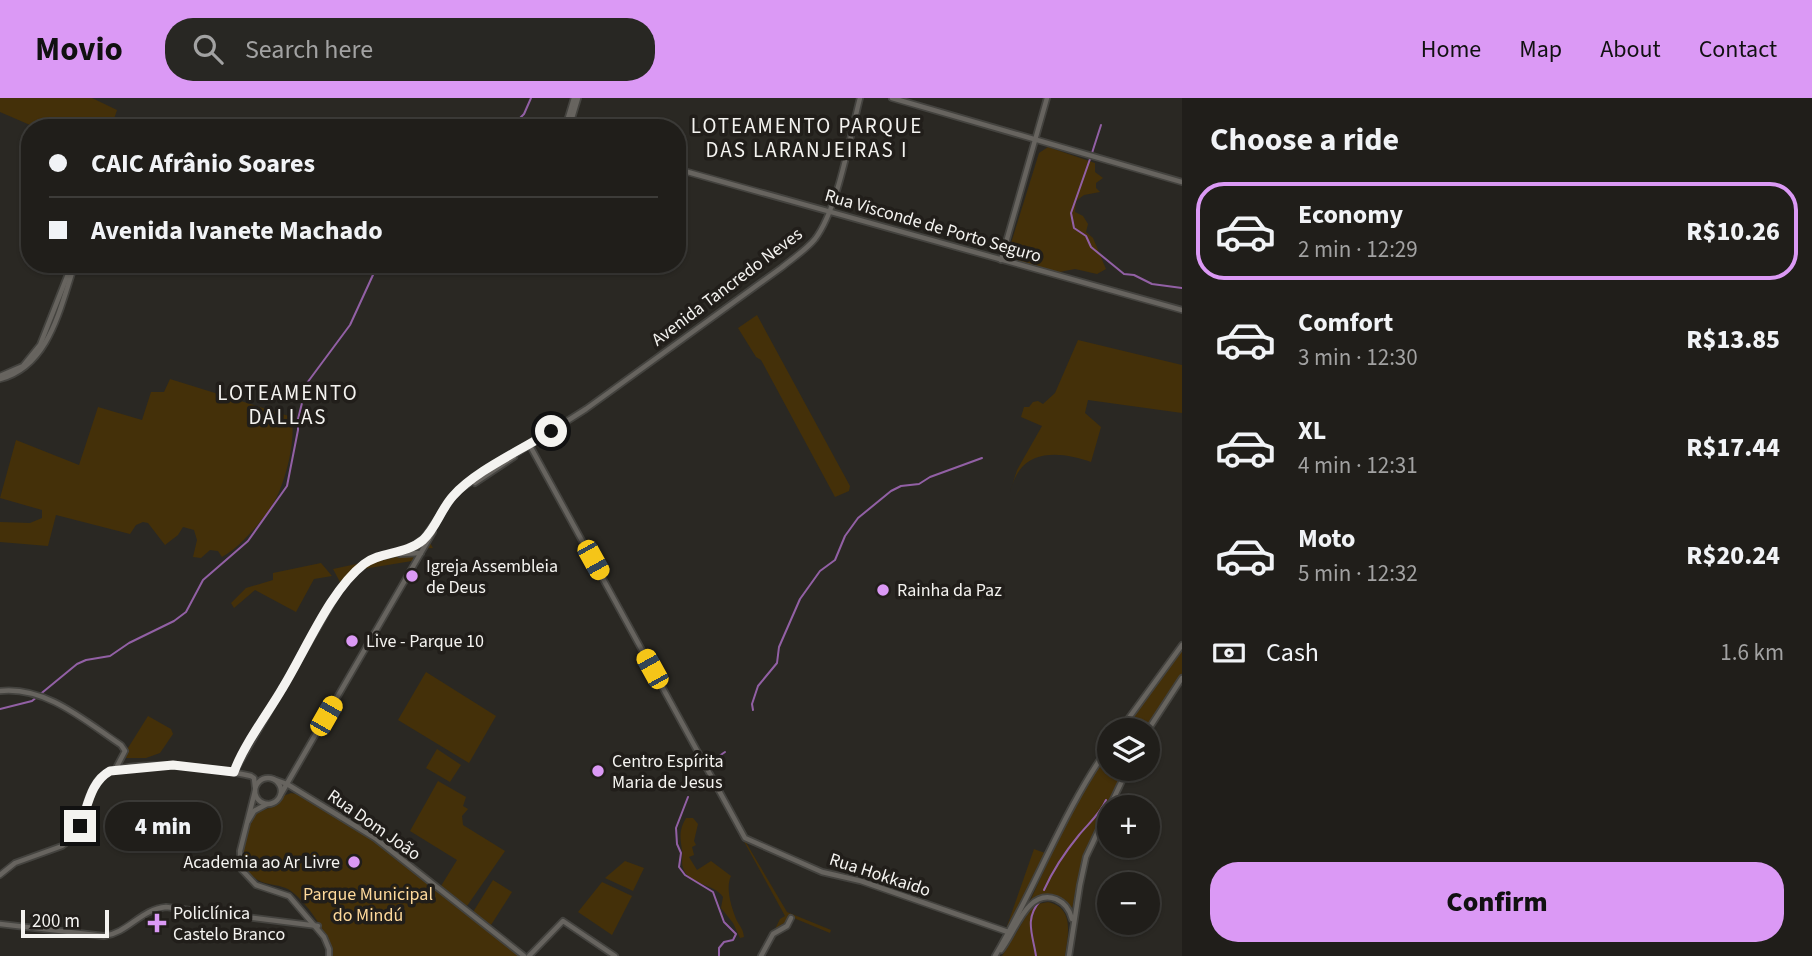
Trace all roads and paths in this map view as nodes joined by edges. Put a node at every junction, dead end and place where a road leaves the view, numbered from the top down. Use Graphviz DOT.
graph roads {
  1 [pos="576,98"];
  2 [pos="860,98"];
  3 [pos="892,98"];
  4 [pos="1047,98"];
  5 [pos="570,119"];
  6 [pos="1035,139"];
  7 [pos="686,172"];
  8 [pos="1182,182"];
  9 [pos="829,212"];
  10 [pos="1001,260"];
  11 [pos="70,273"];
  12 [pos="1182,310"];
  13 [pos="0,377"];
  14 [pos="531,444"];
  15 [pos="421,553"];
  16 [pos="389,555"];
  17 [pos="1182,645"];
  18 [pos="1182,678"];
  19 [pos="0,691"];
  20 [pos="1129,718"];
  21 [pos="1156,718"];
  22 [pos="1097,765"];
  23 [pos="114,770"];
  24 [pos="237,773"];
  25 [pos="272,779"];
  26 [pos="1122,781"];
  27 [pos="287,784"];
  28 [pos="255,789"];
  29 [pos="307,795"];
  30 [pos="280,796"];
  31 [pos="267,804"];
  32 [pos="0,875"];
  33 [pos="791,918"];
  34 [pos="0,924"];
  35 [pos="317,926"];
  36 [pos="1073,926"];
  37 [pos="1009,932"];
  38 [pos="996,954"];
  39 [pos="330,956"];
  40 [pos="527,956"];
  41 [pos="615,956"];
  42 [pos="761,956"];
  43 [pos="1069,956"];
  1 -- 5 [label="main road"];
  2 -- 9 [label="main road, Avenida Tancredo Neves"];
  3 -- 6 [label="main road"];
  4 -- 6 [label="main road"];
  6 -- 8 [label="main road"];
  6 -- 10 [label="main road"];
  7 -- 9 [label="main road, Rua Visconde de Porto Seguro"];
  9 -- 10 [label="main road, Rua Visconde de Porto Seguro"];
  9 -- 14 [label="main road, Avenida Tancredo Neves"];
  10 -- 12 [label="main road, Rua Visconde de Porto Seguro"];
  11 -- 13 [label="main road"];
  14 -- 15 [label="main road, Avenida Tancredo Neves"];
  14 -- 16 [label="main road, Avenida Tancredo Neves"];
  14 -- 37 [label="main road, Rua Hokkaido"];
  15 -- 16 [label="main road"];
  15 -- 27 [label="main road, Avenida Tancredo Neves"];
  16 -- 24 [label="main road"];
  17 -- 20 [label="main road"];
  18 -- 21 [label="main road"];
  19 -- 23 [label="main road"];
  22 -- 37 [label="main road"];
  23 -- 24 [label="main road, Rua Dom João"];
  23 -- 32 [label="main road"];
  24 -- 25 [label="main road, Rua Dom João"];
  24 -- 28 [label="main road"];
  25 -- 27 [label="main road, Rua Dom João"];
  25 -- 28 [label="main road"];
  25 -- 30 [label="main road"];
  26 -- 36 [label="main road"];
  27 -- 29 [label="main road, Rua Dom João"];
  27 -- 30 [label="main road, Avenida Tancredo Neves"];
  28 -- 31 [label="main road"];
  28 -- 35 [label="main road"];
  29 -- 30 [label="main road, Rua Dom João"];
  29 -- 40 [label="main road, Rua Dom João"];
  30 -- 31 [label="main road"];
  31 -- 35 [label="main road"];
  33 -- 42 [label="main road"];
  34 -- 35 [label="main road"];
  35 -- 39 [label="main road"];
  36 -- 38 [label="main road"];
  36 -- 43 [label="main road"];
  37 -- 38 [label="main road"];
  40 -- 41 [label="main road"];
}
